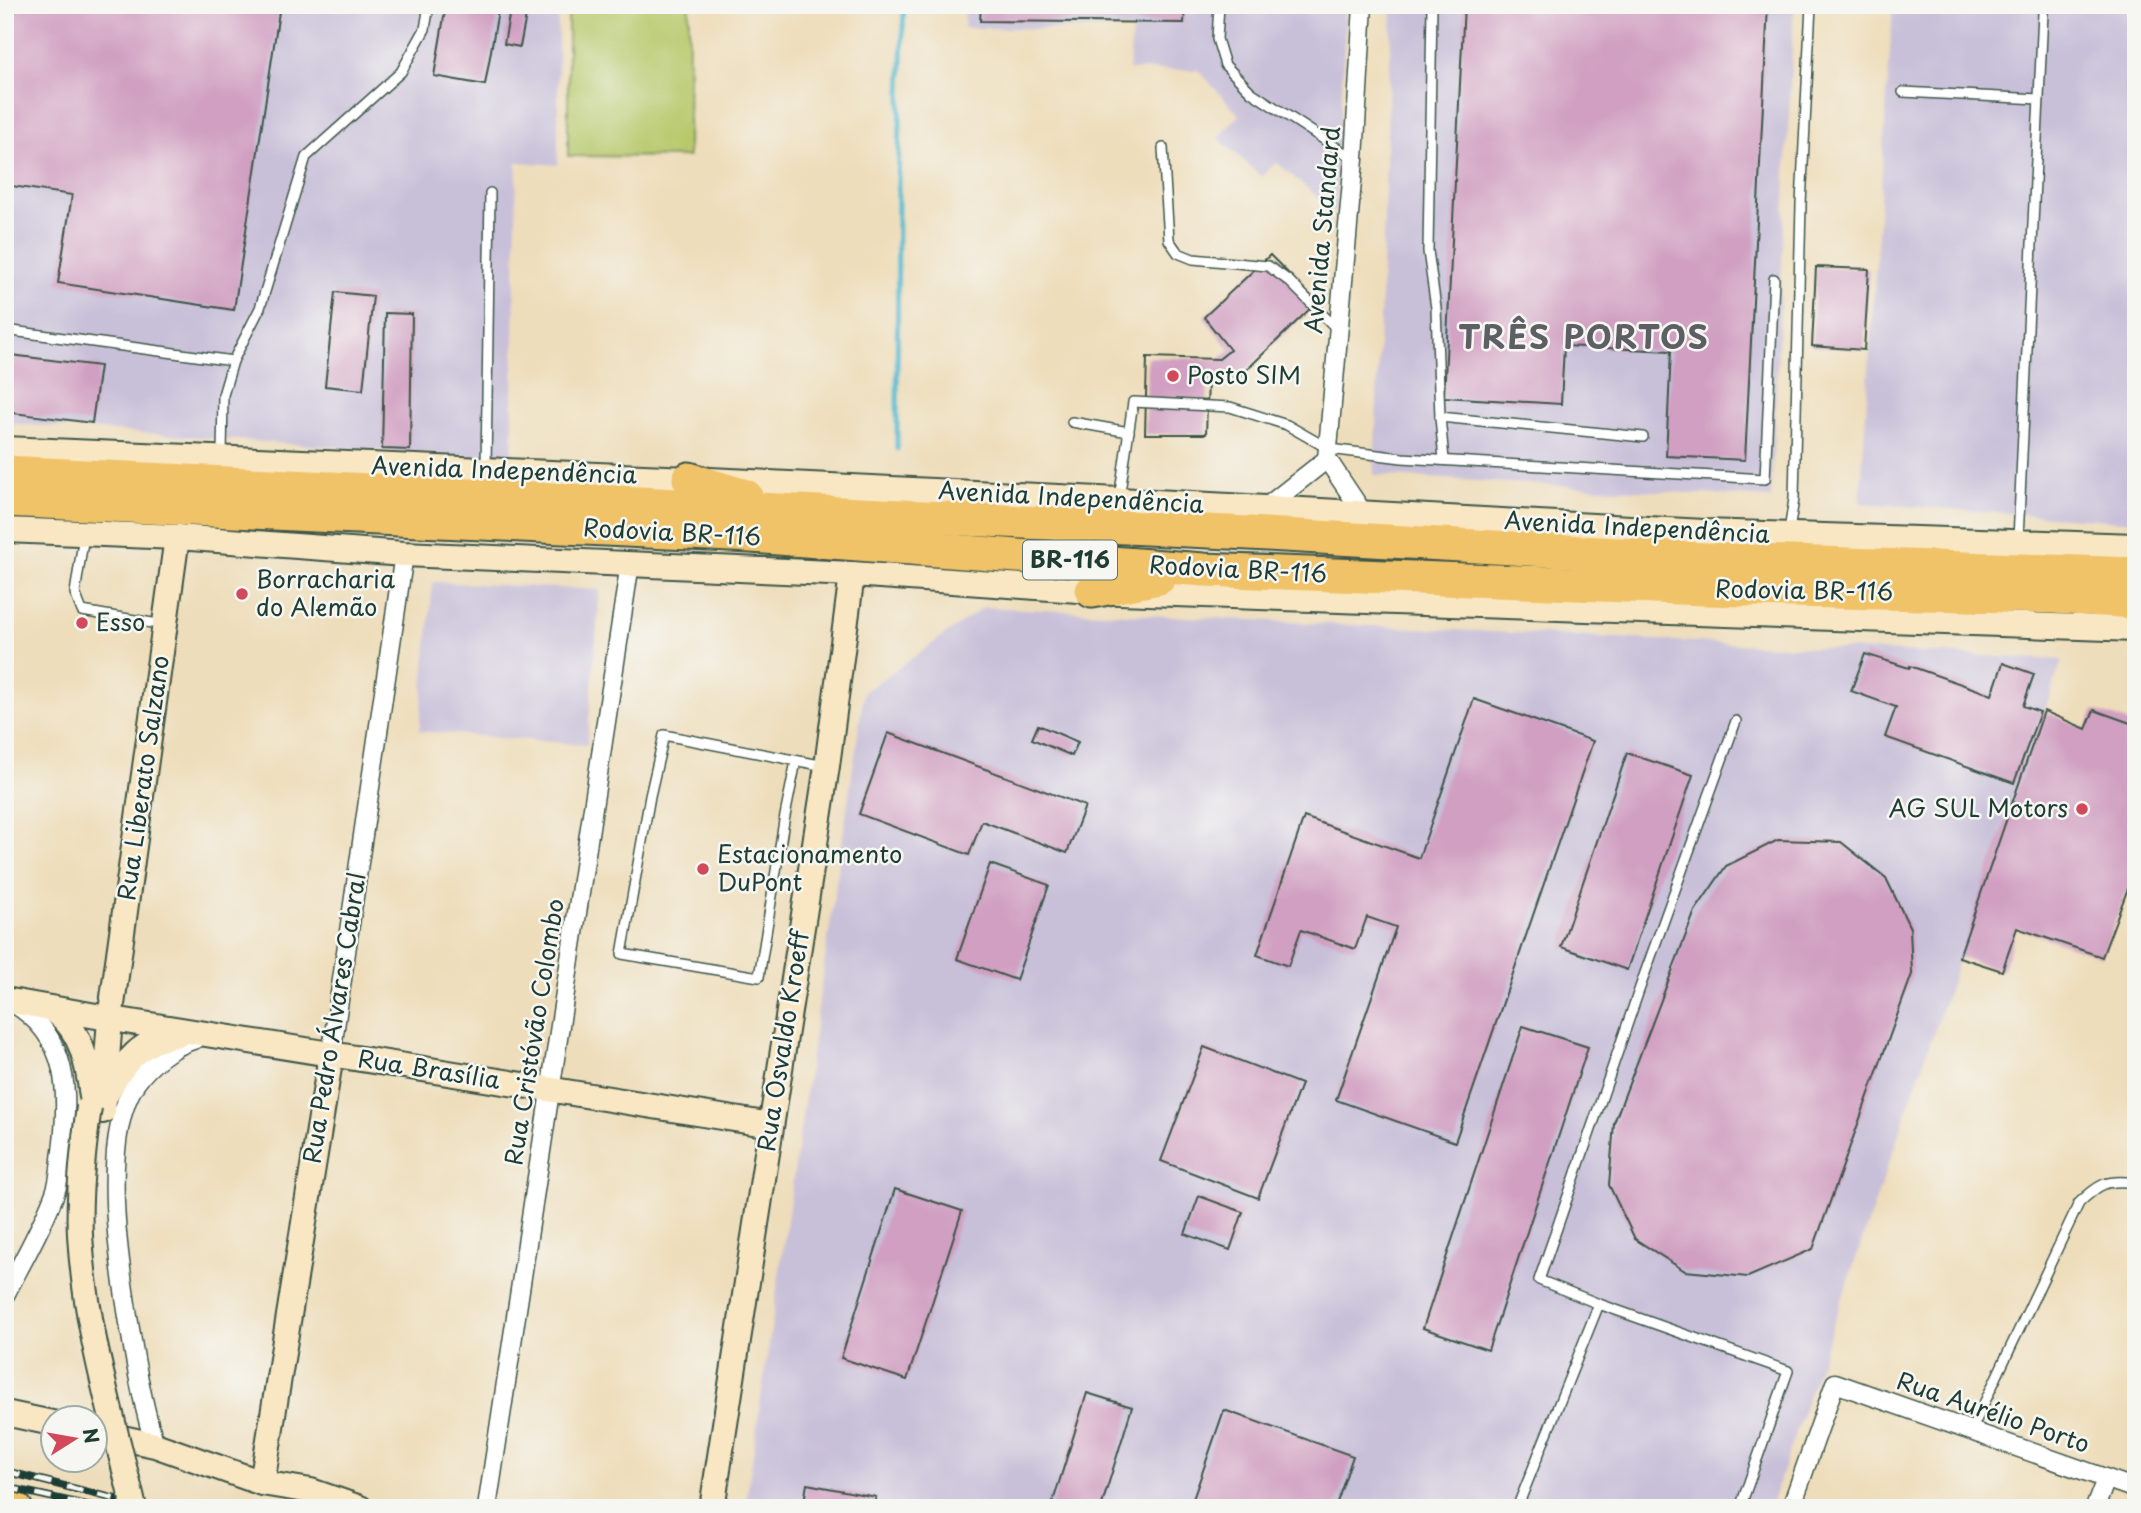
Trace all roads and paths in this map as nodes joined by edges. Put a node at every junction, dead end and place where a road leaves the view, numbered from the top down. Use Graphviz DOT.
graph roads {
  1 [pos="429,5"];
  2 [pos="1219,5"];
  3 [pos="1363,5"];
  4 [pos="1432,5"];
  5 [pos="1811,5"];
  6 [pos="2043,13"];
  7 [pos="1903,92"];
  8 [pos="2039,99"];
  9 [pos="1163,148"];
  10 [pos="1354,159"];
  11 [pos="490,193"];
  12 [pos="1774,279"];
  13 [pos="5,330"];
  14 [pos="1339,332"];
  15 [pos="233,361"];
  16 [pos="1440,417"];
  17 [pos="1072,422"];
  18 [pos="1129,432"];
  19 [pos="1643,437"];
  20 [pos="5,449"];
  21 [pos="1328,454"];
  22 [pos="222,459"];
  23 [pos="1444,460"];
  24 [pos="486,470"];
  25 [pos="5,472"];
  26 [pos="689,479"];
  27 [pos="5,500"];
  28 [pos="1119,500"];
  29 [pos="1265,508"];
  30 [pos="795,511"];
  31 [pos="1363,513"];
  32 [pos="5,530"];
  33 [pos="84,533"];
  34 [pos="1788,535"];
  35 [pos="177,537"];
  36 [pos="2018,543"];
  37 [pos="2136,546"];
  38 [pos="404,554"];
  39 [pos="630,563"];
  40 [pos="1204,570"];
  41 [pos="852,574"];
  42 [pos="2136,574"];
  43 [pos="1092,591"];
  44 [pos="2136,602"];
  45 [pos="165,625"];
  46 [pos="2136,629"];
  47 [pos="1735,721"];
  48 [pos="796,761"];
  49 [pos="827,766"];
  50 [pos="8,1001"];
  51 [pos="48,1008"];
  52 [pos="110,1019"];
  53 [pos="203,1034"];
  54 [pos="331,1055"];
  55 [pos="552,1090"];
  56 [pos="97,1103"];
  57 [pos="771,1125"];
  58 [pos="2136,1183"];
  59 [pos="5,1295"];
  60 [pos="1599,1304"];
  61 [pos="5,1413"];
  62 [pos="38,1420"];
  63 [pos="1971,1431"];
  64 [pos="108,1435"];
  65 [pos="155,1445"];
  66 [pos="2106,1479"];
  67 [pos="262,1483"];
  68 [pos="2136,1489"];
  69 [pos="5,1506"];
  70 [pos="18,1508"];
  71 [pos="134,1508"];
  72 [pos="148,1508"];
  73 [pos="304,1508"];
  74 [pos="360,1508"];
  75 [pos="487,1508"];
  76 [pos="712,1508"];
  77 [pos="1517,1508"];
  78 [pos="1740,1508"];
  79 [pos="1791,1508"];
  80 [pos="2095,1508"];
  1 -- 15 [label="lane"];
  2 -- 10 [label="lane"];
  3 -- 10 [label="street, Avenida Standard"];
  4 -- 16 [label="lane"];
  5 -- 34 [label="lane"];
  6 -- 8 [label="lane"];
  7 -- 8 [label="lane"];
  8 -- 36 [label="lane"];
  9 -- 14 [label="lane"];
  10 -- 14 [label="street, Avenida Standard"];
  11 -- 24 [label="lane"];
  12 -- 23 [label="lane"];
  13 -- 15 [label="lane"];
  14 -- 21 [label="street, Avenida Standard"];
  15 -- 22 [label="lane"];
  16 -- 19 [label="lane"];
  16 -- 23 [label="lane"];
  17 -- 18 [label="lane"];
  18 -- 21 [label="lane"];
  18 -- 28 [label="lane"];
  20 -- 22 [label="main road, Avenida Independência"];
  21 -- 23 [label="lane"];
  21 -- 29 [label="street"];
  21 -- 31 [label="street"];
  22 -- 24 [label="main road, Avenida Independência"];
  24 -- 26 [label="main road, Avenida Independência"];
  25 -- 30 [label="highway, Rodovia BR-116 / BR-116"];
  26 -- 28 [label="main road, Avenida Independência"];
  26 -- 30 [label="highway"];
  27 -- 40 [label="highway, Rodovia BR-116 / BR-116"];
  28 -- 29 [label="main road, Avenida Independência"];
  29 -- 31 [label="main road, Avenida Independência"];
  30 -- 42 [label="highway, Rodovia BR-116 / BR-116"];
  31 -- 34 [label="main road, Avenida Independência"];
  32 -- 33 [label="main road, Rodovia BR-116"];
  33 -- 35 [label="main road, Rodovia BR-116"];
  33 -- 45 [label="lane"];
  34 -- 36 [label="main road, Avenida Independência"];
  35 -- 38 [label="main road, Rodovia BR-116"];
  35 -- 45 [label="main road, Rua Liberato Salzano"];
  36 -- 37 [label="main road, Avenida Independência"];
  38 -- 39 [label="main road, Rodovia BR-116"];
  38 -- 54 [label="street, Rua Pedro Álvares Cabral"];
  39 -- 41 [label="main road, Rodovia BR-116"];
  39 -- 55 [label="street, Rua Cristóvão Colombo"];
  40 -- 43 [label="highway"];
  40 -- 44 [label="highway, Rodovia BR-116 / BR-116"];
  41 -- 43 [label="main road, Rodovia BR-116"];
  41 -- 49 [label="main road, Rua Osvaldo Kroeff"];
  43 -- 46 [label="main road, Rodovia BR-116"];
  45 -- 52 [label="main road, Rua Liberato Salzano"];
  47 -- 60 [label="lane"];
  48 -- 48 [label="lane"];
  48 -- 49 [label="lane"];
  49 -- 57 [label="main road, Rua Osvaldo Kroeff"];
  50 -- 51 [label="main road, Rua Brasília"];
  50 -- 59 [label="street"];
  51 -- 52 [label="main road, Rua Brasília"];
  51 -- 56 [label="main road"];
  52 -- 53 [label="main road, Rua Brasília"];
  52 -- 56 [label="main road, Rua Liberato Salzano"];
  53 -- 54 [label="main road, Rua Brasília"];
  53 -- 56 [label="main road"];
  53 -- 65 [label="street"];
  54 -- 55 [label="main road, Rua Brasília"];
  54 -- 67 [label="main road, Rua Pedro Álvares Cabral"];
  55 -- 57 [label="main road, Rua Brasília"];
  55 -- 75 [label="street, Rua Cristóvão Colombo"];
  56 -- 71 [label="main road, bridge"];
  56 -- 72 [label="main road"];
  57 -- 76 [label="main road, Rua Osvaldo Kroeff"];
  58 -- 63 [label="lane"];
  60 -- 77 [label="lane"];
  60 -- 78 [label="lane"];
  61 -- 62 [label="main road"];
  63 -- 66 [label="street, Rua Aurélio Porto"];
  63 -- 79 [label="street, Rua Aurélio Porto"];
  64 -- 65 [label="main road"];
  65 -- 67 [label="main road"];
  66 -- 68 [label="street, Rua Aurélio Porto"];
  66 -- 80 [label="street"];
  67 -- 73 [label="main road"];
  67 -- 74 [label="main road"];
  69 -- 70 [label="main road"];
}
